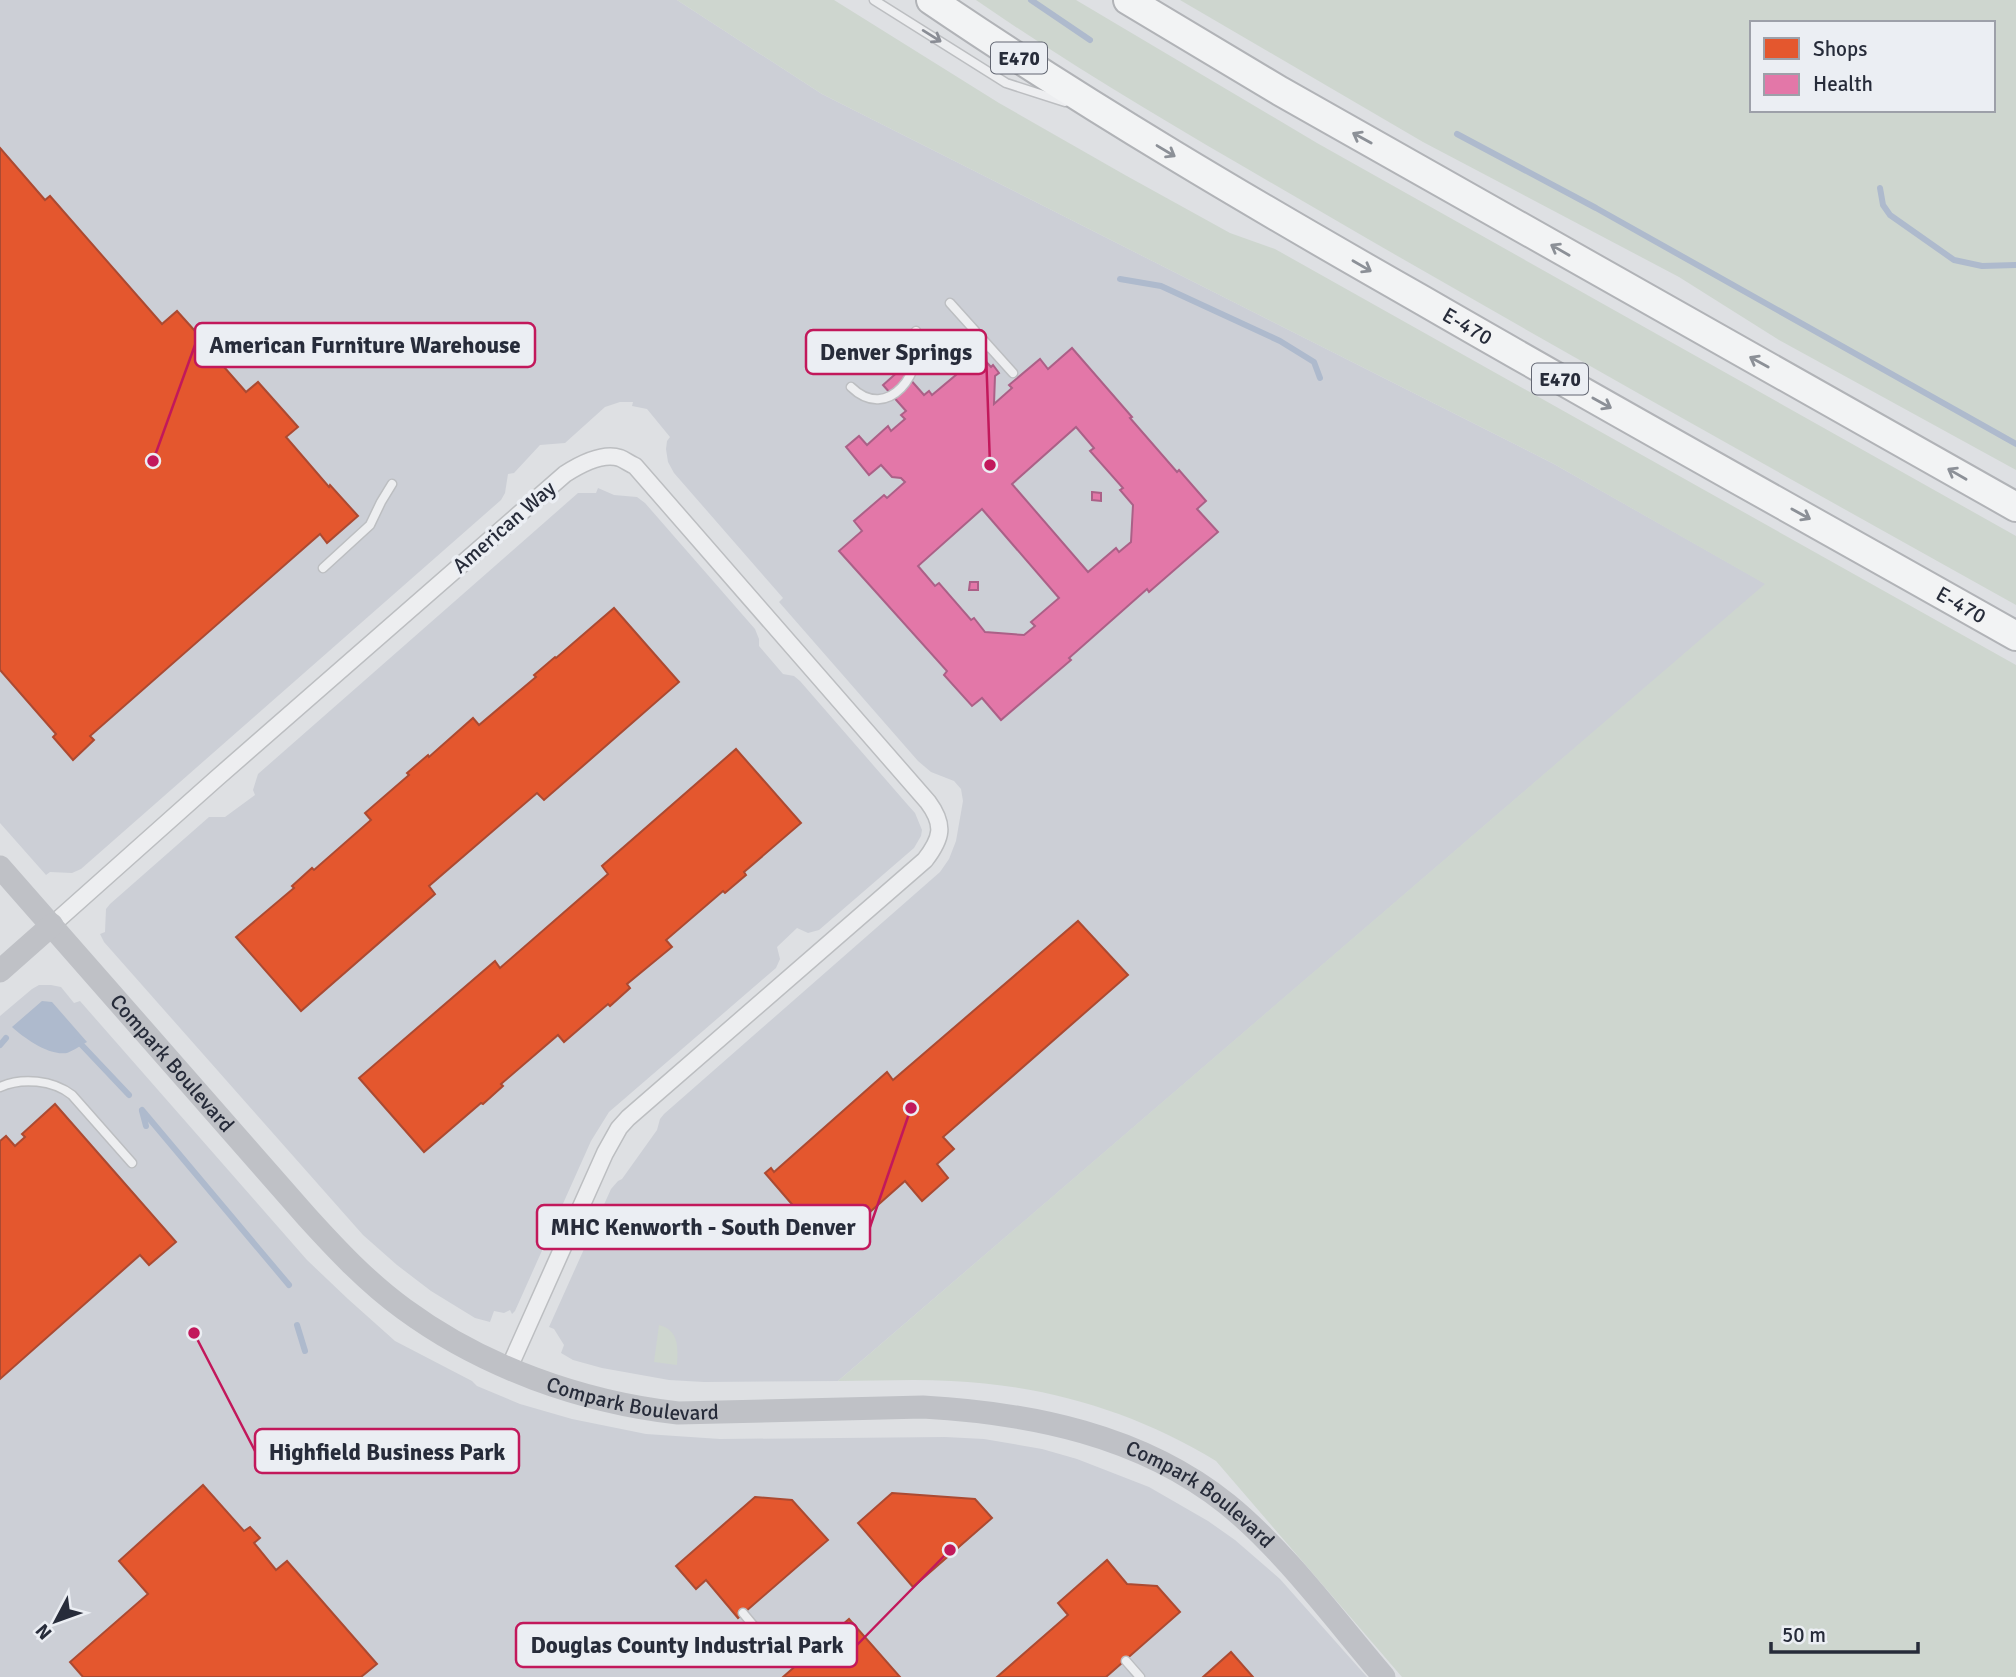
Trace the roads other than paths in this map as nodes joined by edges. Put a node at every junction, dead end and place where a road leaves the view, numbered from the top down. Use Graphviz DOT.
graph roads {
  1 [pos="874,0"];
  2 [pos="931,0"];
  3 [pos="1128,0"];
  4 [pos="1108,115"];
  5 [pos="950,303"];
  6 [pos="916,331"];
  7 [pos="1013,373"];
  8 [pos="852,387"];
  9 [pos="392,484"];
  10 [pos="2016,507"];
  11 [pos="323,568"];
  12 [pos="2016,636"];
  13 [pos="0,867"];
  14 [pos="51,925"];
  15 [pos="0,971"];
  16 [pos="0,1087"];
  17 [pos="132,1163"];
  18 [pos="509,1368"];
  19 [pos="743,1614"];
  20 [pos="767,1642"];
  21 [pos="1126,1661"];
  22 [pos="1140,1677"];
  23 [pos="1384,1677"];
  1 -- 4 [label="lane, one-way"];
  2 -- 4 [label="highway, E-470 / E470"];
  10 -- 3 [label="highway, one-way"];
  4 -- 12 [label="highway, E-470 / E470, one-way"];
  5 -- 7 [label="lane"];
  6 -- 8 [label="lane"];
  9 -- 11 [label="lane"];
  13 -- 14 [label="street, Compark Boulevard"];
  14 -- 15 [label="street"];
  14 -- 18 [label="street, Compark Boulevard"];
  14 -- 18 [label="street, American Way"];
  16 -- 17 [label="lane"];
  18 -- 23 [label="street, Compark Boulevard"];
  19 -- 20 [label="lane"];
  21 -- 22 [label="lane"];
}
